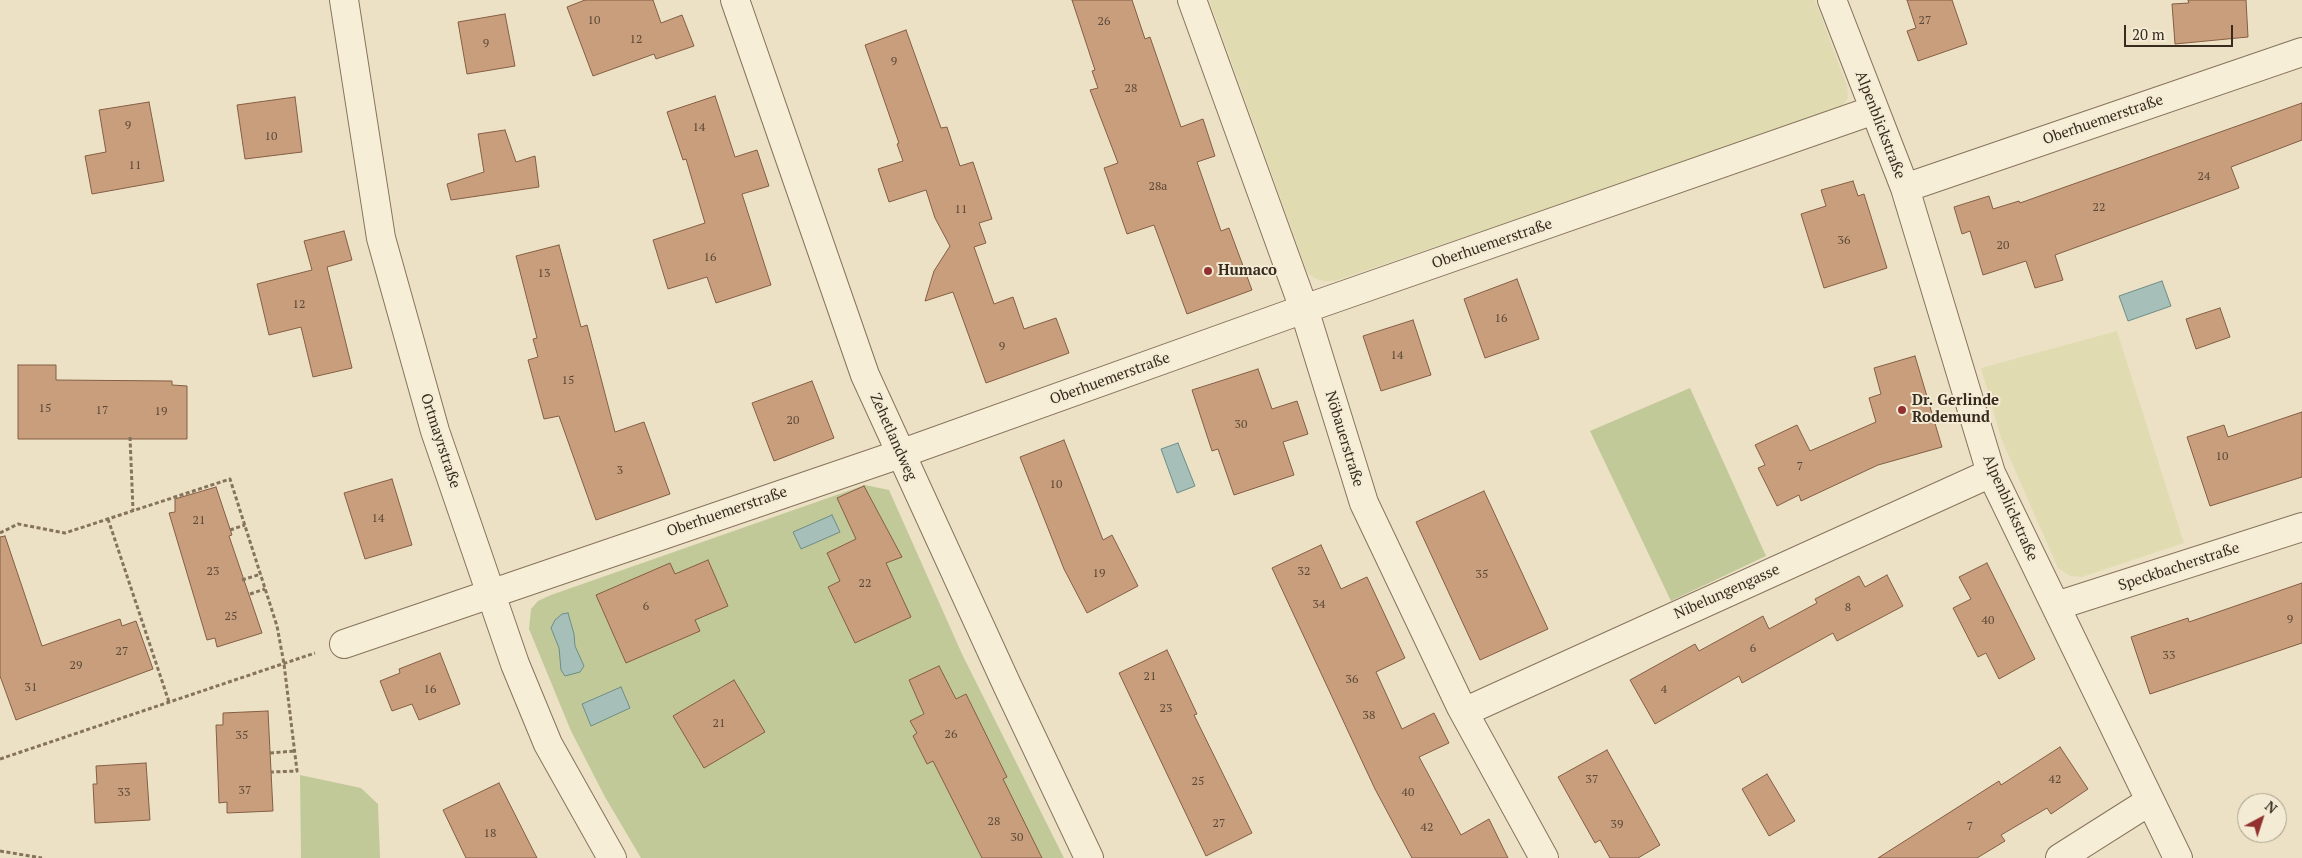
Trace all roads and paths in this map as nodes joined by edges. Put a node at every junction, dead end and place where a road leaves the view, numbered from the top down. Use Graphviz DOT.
graph roads {
  1 [pos="344,0"];
  2 [pos="735,0"];
  3 [pos="1192,0"];
  4 [pos="1832,0"];
  5 [pos="2302,52"];
  6 [pos="1874,110"];
  7 [pos="1905,188"];
  8 [pos="1304,309"];
  9 [pos="130,437"];
  10 [pos="900,454"];
  11 [pos="1991,473"];
  12 [pos="133,510"];
  13 [pos="108,518"];
  14 [pos="245,525"];
  15 [pos="2302,528"];
  16 [pos="230,530"];
  17 [pos="0,532"];
  18 [pos="260,574"];
  19 [pos="242,580"];
  20 [pos="265,590"];
  21 [pos="490,593"];
  22 [pos="250,594"];
  23 [pos="2056,606"];
  24 [pos="344,644"];
  25 [pos="284,664"];
  26 [pos="169,702"];
  27 [pos="1464,712"];
  28 [pos="294,752"];
  29 [pos="270,753"];
  30 [pos="0,759"];
  31 [pos="271,772"];
  32 [pos="2150,801"];
  33 [pos="0,851"];
  34 [pos="42,858"];
  35 [pos="612,858"];
  36 [pos="1089,858"];
  37 [pos="1544,858"];
  38 [pos="2060,858"];
  39 [pos="2178,858"];
  1 -- 21 [label="street, Ortmayrstraße"];
  2 -- 10 [label="street, Zehetlandweg"];
  3 -- 8 [label="street, Nöbauerstraße"];
  4 -- 6 [label="street, Alpenblickstraße"];
  5 -- 7 [label="street, Oberhuemerstraße"];
  6 -- 7 [label="street, Alpenblickstraße"];
  6 -- 8 [label="street, Oberhuemerstraße"];
  7 -- 11 [label="street, Alpenblickstraße"];
  8 -- 10 [label="street, Oberhuemerstraße"];
  8 -- 27 [label="street, Nöbauerstraße"];
  9 -- 12 [label="path"];
  10 -- 21 [label="street, Oberhuemerstraße"];
  10 -- 36 [label="street, Zehetlandweg"];
  11 -- 23 [label="street, Alpenblickstraße"];
  11 -- 27 [label="street, Nibelungengasse"];
  12 -- 13 [label="path"];
  12 -- 14 [label="path"];
  13 -- 17 [label="path"];
  13 -- 26 [label="path"];
  14 -- 16 [label="path"];
  14 -- 18 [label="path"];
  15 -- 23 [label="street, Speckbacherstraße"];
  18 -- 19 [label="path"];
  18 -- 20 [label="path"];
  20 -- 22 [label="path"];
  20 -- 25 [label="path"];
  21 -- 24 [label="street, Oberhuemerstraße"];
  21 -- 35 [label="street, Ortmayrstraße"];
  23 -- 32 [label="street, Alpenblickstraße"];
  25 -- 26 [label="path"];
  25 -- 28 [label="path"];
  26 -- 30 [label="path"];
  27 -- 37 [label="street, Nöbauerstraße"];
  28 -- 29 [label="path"];
  28 -- 31 [label="path"];
  32 -- 38 [label="street"];
  32 -- 39 [label="street, Alpenblickstraße"];
  33 -- 34 [label="path"];
}
